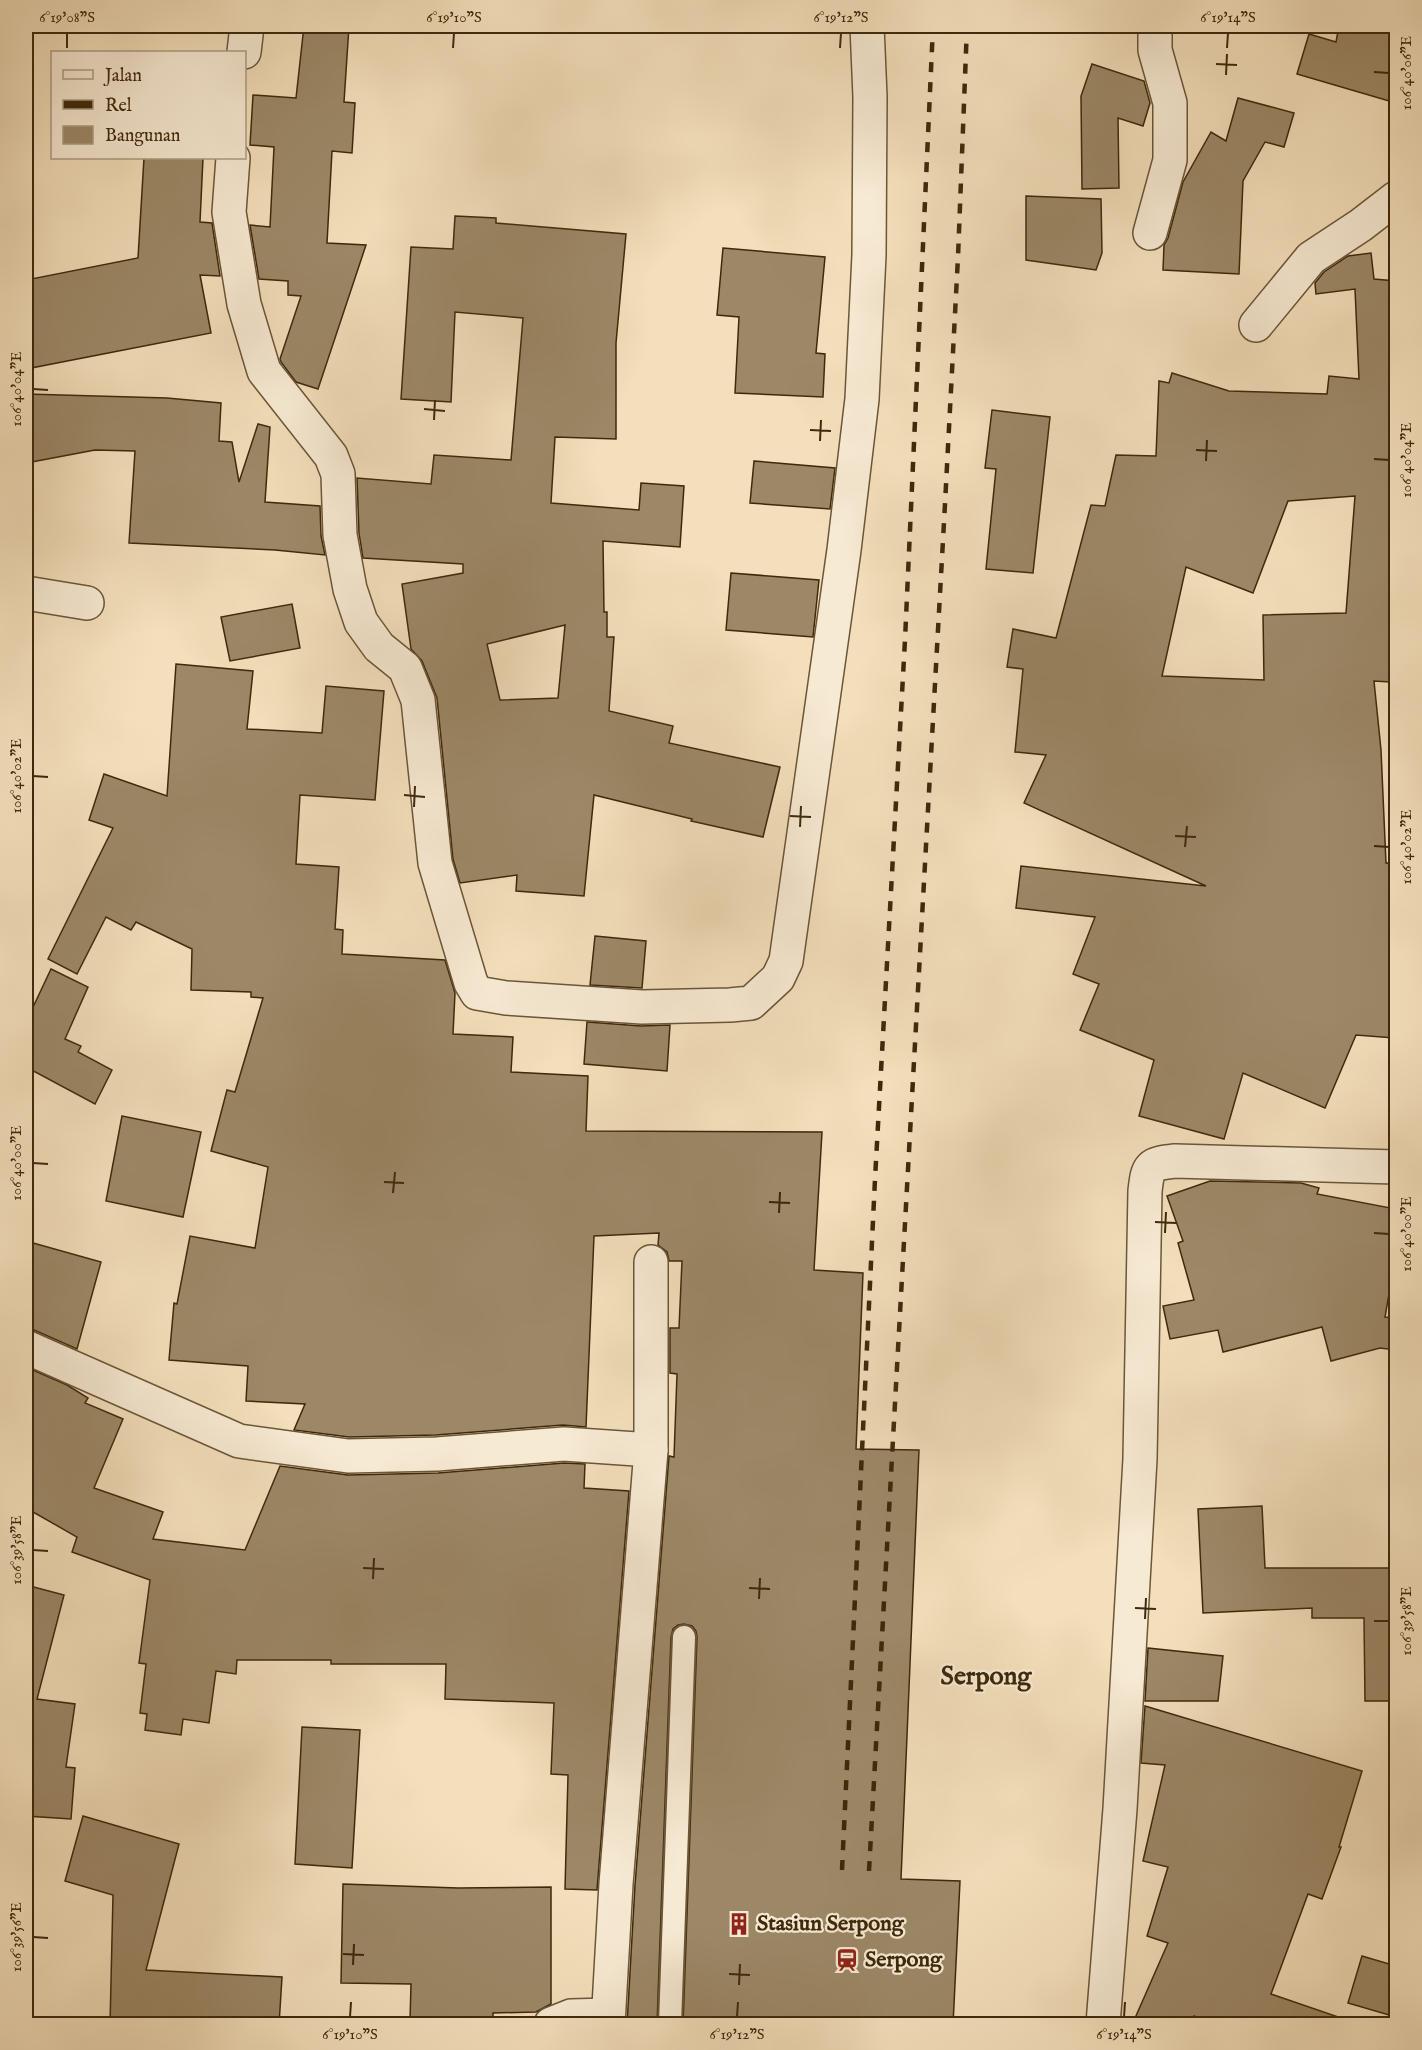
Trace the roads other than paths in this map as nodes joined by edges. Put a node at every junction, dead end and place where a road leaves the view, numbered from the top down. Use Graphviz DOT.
graph roads {
  1 [pos="247,26"];
  2 [pos="867,26"];
  3 [pos="1155,26"];
  4 [pos="244,51"];
  5 [pos="233,159"];
  6 [pos="1396,198"];
  7 [pos="1150,233"];
  8 [pos="1256,325"];
  9 [pos="26,593"];
  10 [pos="87,603"];
  11 [pos="1396,1167"];
  12 [pos="651,1262"];
  13 [pos="26,1347"];
  14 [pos="651,1450"];
  15 [pos="684,1637"];
  16 [pos="608,2020"];
  17 [pos="551,2025"];
  18 [pos="670,2025"];
  19 [pos="1103,2025"];
  1 -- 4 [label="street"];
  2 -- 5 [label="street"];
  3 -- 7 [label="street"];
  6 -- 8 [label="street"];
  9 -- 10 [label="street"];
  11 -- 19 [label="street"];
  12 -- 14 [label="street"];
  13 -- 14 [label="street"];
  14 -- 16 [label="street"];
  15 -- 18 [label="lane"];
  16 -- 17 [label="street"];
}
